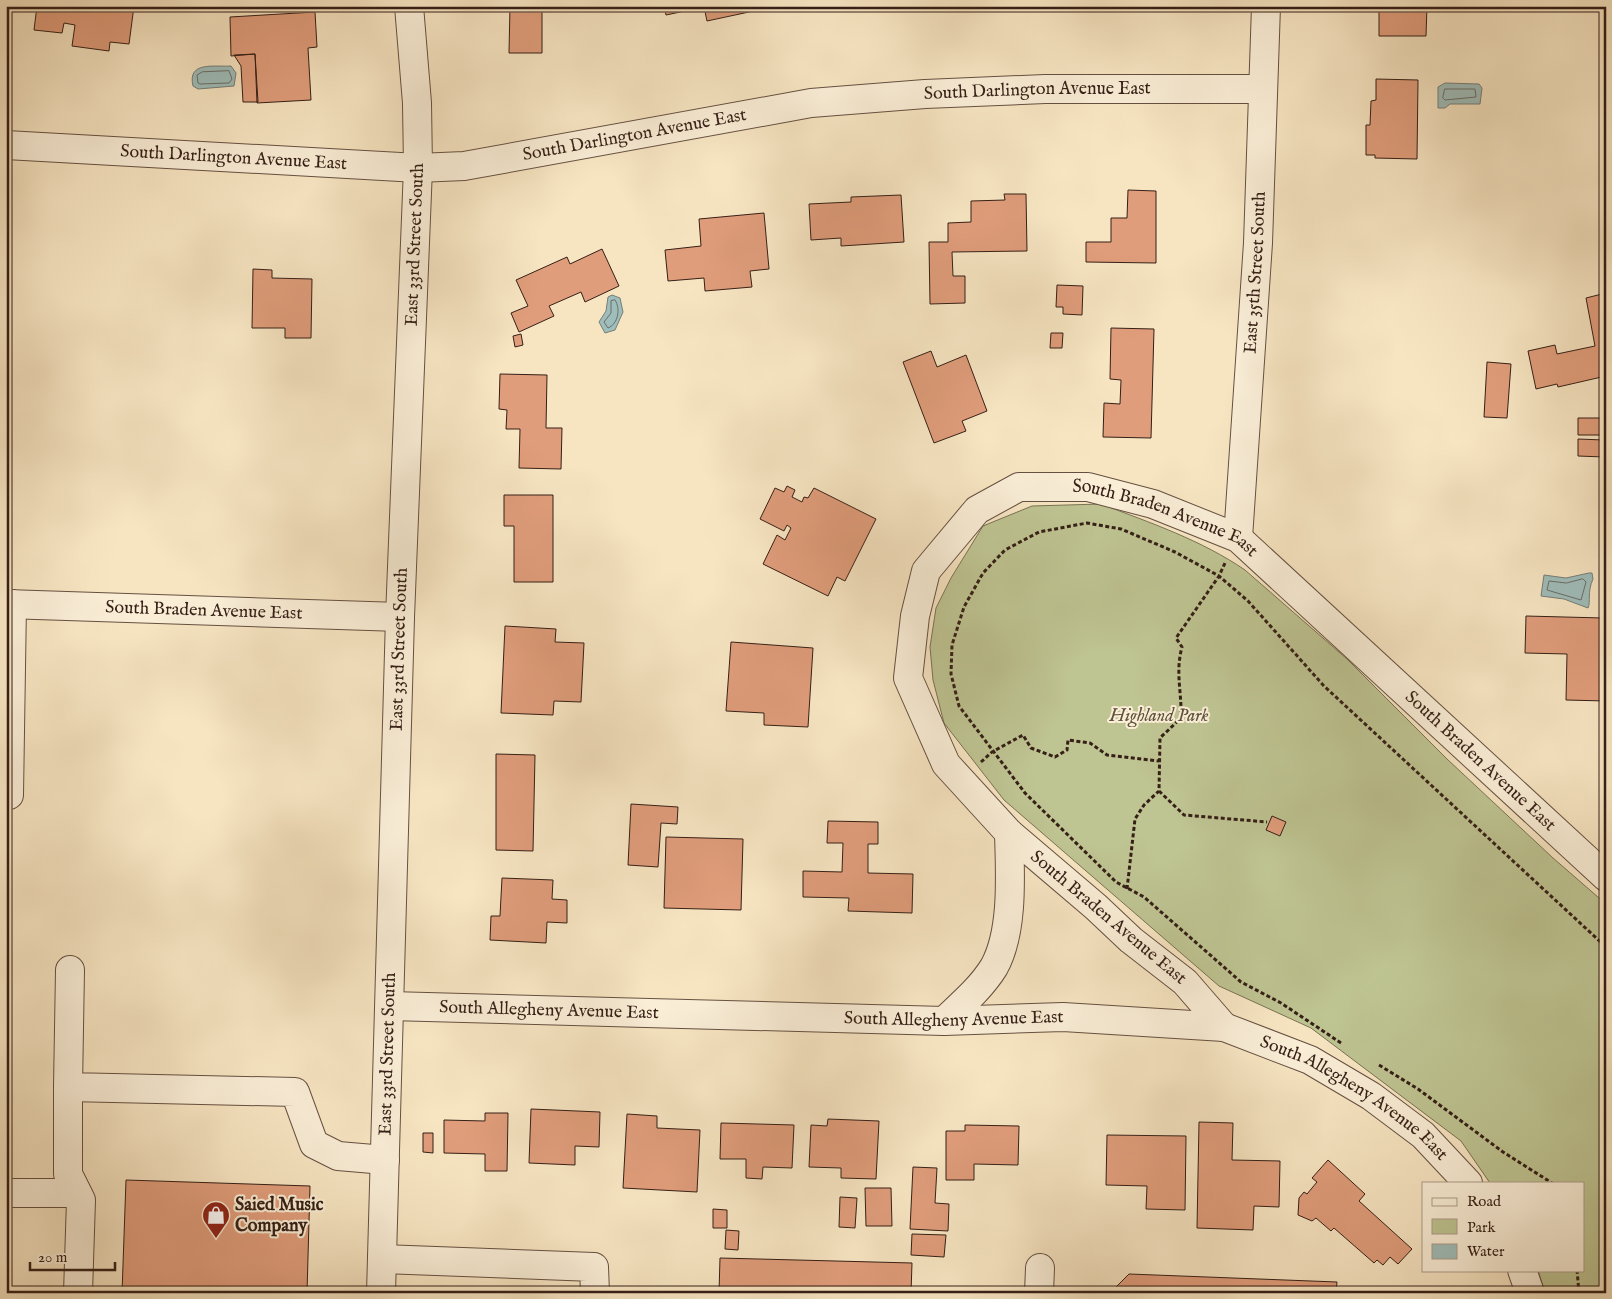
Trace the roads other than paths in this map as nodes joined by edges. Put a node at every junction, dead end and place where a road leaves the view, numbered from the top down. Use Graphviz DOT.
graph roads {
  1 [pos="409,6"];
  2 [pos="1266,6"];
  3 [pos="1263,89"];
  4 [pos="6,145"];
  5 [pos="418,168"];
  6 [pos="1238,538"];
  7 [pos="9,604"];
  8 [pos="400,617"];
  9 [pos="9,795"];
  10 [pos="1009,833"];
  11 [pos="1606,877"];
  12 [pos="70,970"];
  13 [pos="390,1006"];
  14 [pos="944,1021"];
  15 [pos="1224,1027"];
  16 [pos="68,1087"];
  17 [pos="385,1160"];
  18 [pos="1467,1182"];
  19 [pos="6,1193"];
  20 [pos="77,1193"];
  21 [pos="382,1259"];
  22 [pos="1523,1272"];
  23 [pos="78,1293"];
  24 [pos="381,1293"];
  25 [pos="596,1293"];
  26 [pos="1530,1293"];
  1 -- 5 [label="street, East 33rd Street South"];
  2 -- 3 [label="street, East 35th Street South"];
  3 -- 5 [label="street, South Darlington Avenue East"];
  3 -- 6 [label="street, East 35th Street South"];
  4 -- 5 [label="street, South Darlington Avenue East"];
  5 -- 8 [label="street, East 33rd Street South"];
  6 -- 10 [label="street, South Braden Avenue East"];
  6 -- 11 [label="street, South Braden Avenue East"];
  7 -- 8 [label="street, South Braden Avenue East"];
  7 -- 9 [label="street"];
  8 -- 13 [label="street, East 33rd Street South"];
  10 -- 14 [label="street, South Braden Avenue East"];
  10 -- 15 [label="street, South Braden Avenue East"];
  12 -- 16 [label="street"];
  13 -- 14 [label="street, South Allegheny Avenue East"];
  13 -- 17 [label="street, East 33rd Street South"];
  14 -- 15 [label="street, South Allegheny Avenue East"];
  15 -- 18 [label="street, South Allegheny Avenue East"];
  16 -- 17 [label="street"];
  16 -- 20 [label="street"];
  17 -- 21 [label="street, East 33rd Street South"];
  19 -- 20 [label="street"];
  20 -- 23 [label="street"];
  21 -- 24 [label="street, East 33rd Street South"];
  21 -- 25 [label="street"];
  22 -- 26 [label="street"];
}
